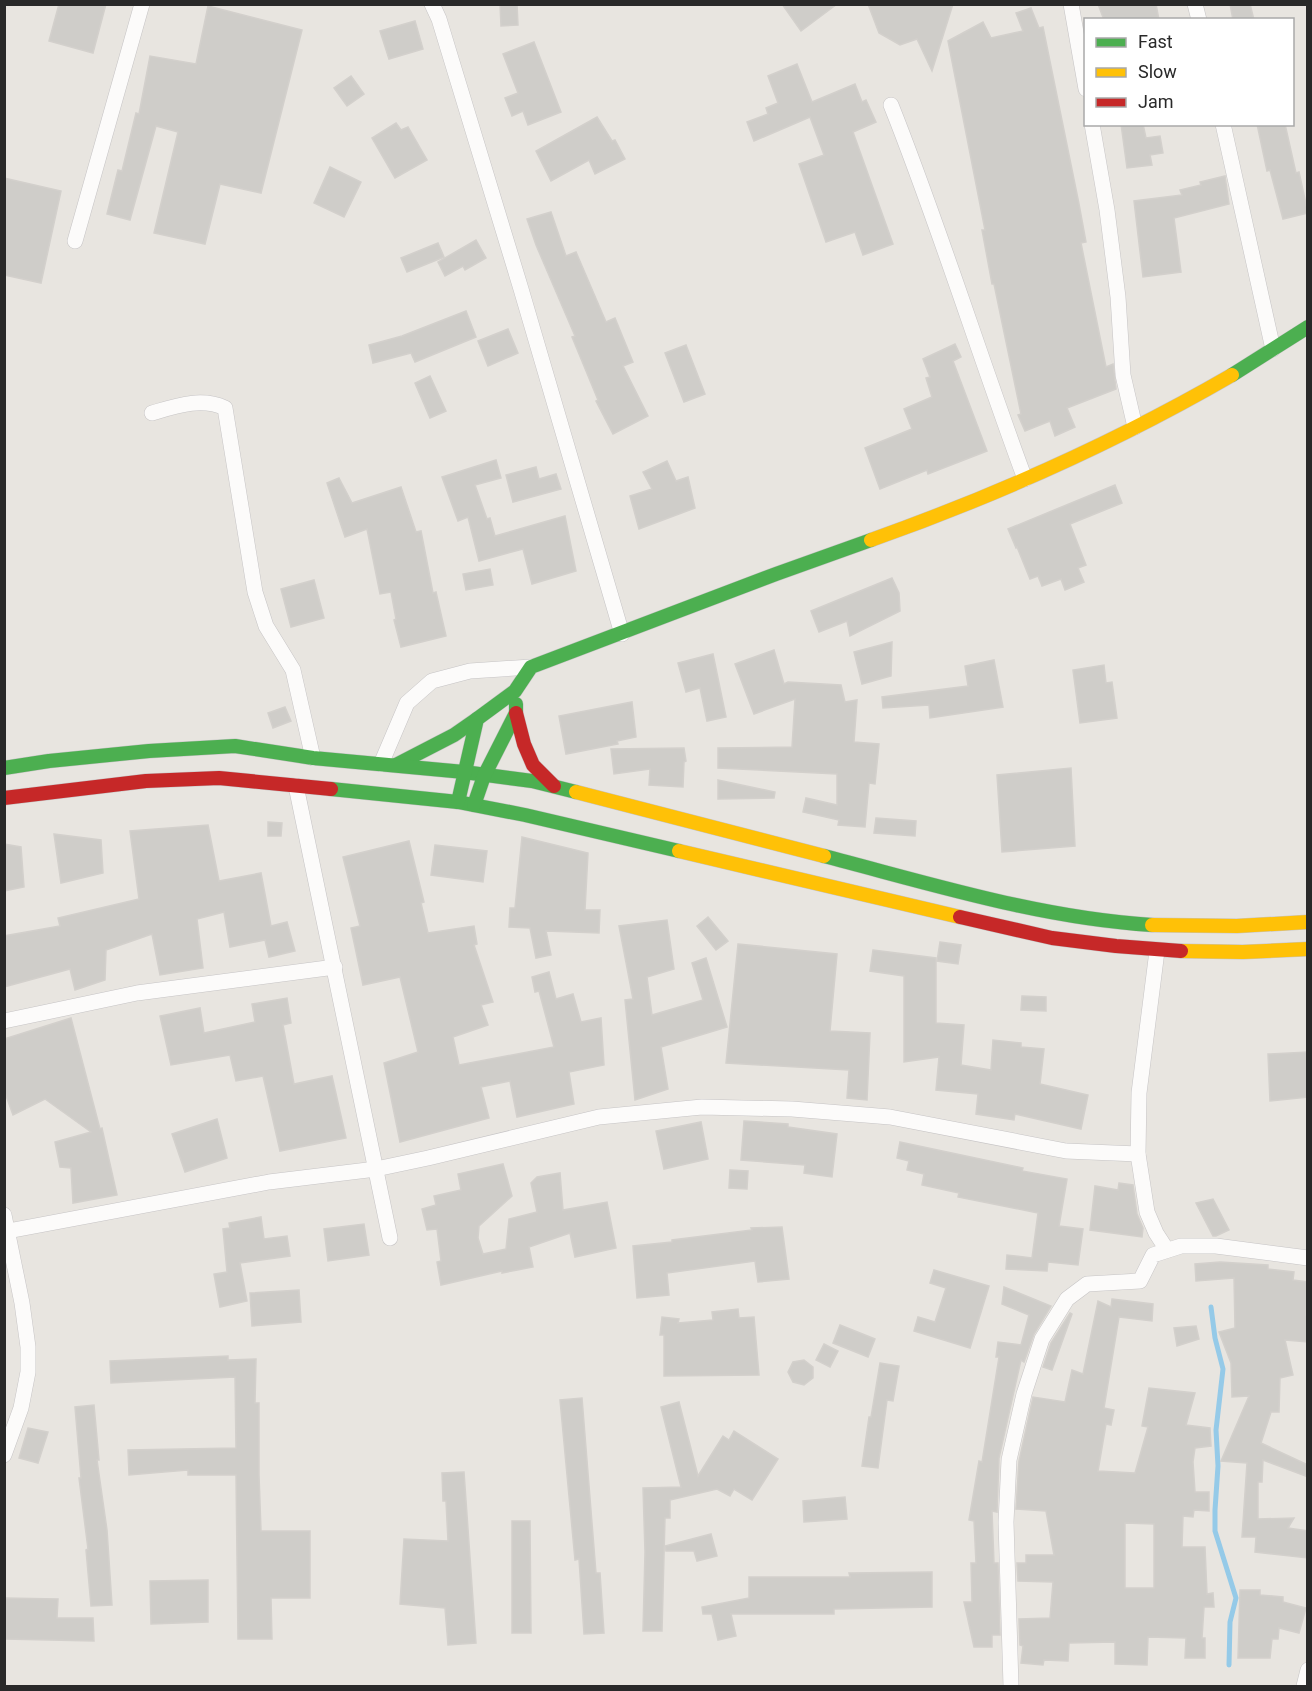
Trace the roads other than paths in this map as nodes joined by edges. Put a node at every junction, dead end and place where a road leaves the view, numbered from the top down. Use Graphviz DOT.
graph roads {
  1 [pos="142,4"];
  2 [pos="432,4"];
  3 [pos="1071,4"];
  4 [pos="1084,78"];
  5 [pos="891,105"];
  6 [pos="1092,126"];
  7 [pos="1223,126"];
  8 [pos="75,241"];
  9 [pos="1308,327"];
  10 [pos="1274,349"];
  11 [pos="152,413"];
  12 [pos="1135,427"];
  13 [pos="1025,479"];
  14 [pos="622,634"];
  15 [pos="531,667"];
  16 [pos="515,691"];
  17 [pos="516,713"];
  18 [pos="477,719"];
  19 [pos="313,758"];
  20 [pos="388,765"];
  21 [pos="4,768"];
  22 [pos="464,772"];
  23 [pos="484,776"];
  24 [pos="296,786"];
  25 [pos="555,787"];
  26 [pos="4,798"];
  27 [pos="458,802"];
  28 [pos="474,805"];
  29 [pos="1308,922"];
  30 [pos="1308,949"];
  31 [pos="1157,951"];
  32 [pos="335,967"];
  33 [pos="4,1021"];
  34 [pos="1138,1154"];
  35 [pos="376,1168"];
  36 [pos="4,1215"];
  37 [pos="8,1231"];
  38 [pos="390,1238"];
  39 [pos="1167,1250"];
  40 [pos="1308,1258"];
  41 [pos="4,1455"];
  42 [pos="1308,1670"];
  43 [pos="1011,1686"];
  44 [pos="1304,1686"];
  1 -- 8 [label="street"];
  2 -- 14 [label="street"];
  3 -- 4 [label="street"];
  5 -- 13 [label="street"];
  6 -- 12 [label="street"];
  7 -- 10 [label="street"];
  9 -- 10 [label="main road"];
  10 -- 12 [label="main road"];
  11 -- 19 [label="street"];
  12 -- 13 [label="main road"];
  13 -- 14 [label="main road"];
  14 -- 15 [label="main road"];
  15 -- 16 [label="main road"];
  15 -- 20 [label="street"];
  16 -- 17 [label="main road"];
  16 -- 18 [label="main road"];
  17 -- 23 [label="main road"];
  17 -- 25 [label="main road"];
  18 -- 20 [label="main road"];
  18 -- 22 [label="main road"];
  19 -- 20 [label="main road"];
  19 -- 21 [label="main road"];
  20 -- 22 [label="main road"];
  22 -- 23 [label="main road"];
  22 -- 27 [label="main road"];
  23 -- 25 [label="main road"];
  23 -- 28 [label="main road"];
  24 -- 26 [label="main road"];
  24 -- 27 [label="main road"];
  24 -- 32 [label="street"];
  25 -- 29 [label="main road"];
  27 -- 28 [label="main road"];
  28 -- 31 [label="main road"];
  30 -- 31 [label="main road"];
  31 -- 34 [label="street"];
  32 -- 33 [label="street"];
  32 -- 35 [label="street"];
  34 -- 35 [label="street"];
  34 -- 39 [label="street"];
  35 -- 37 [label="street"];
  35 -- 38 [label="street"];
  36 -- 37 [label="street"];
  37 -- 41 [label="street"];
  39 -- 40 [label="street"];
  39 -- 43 [label="street"];
  42 -- 44 [label="street"];
}
